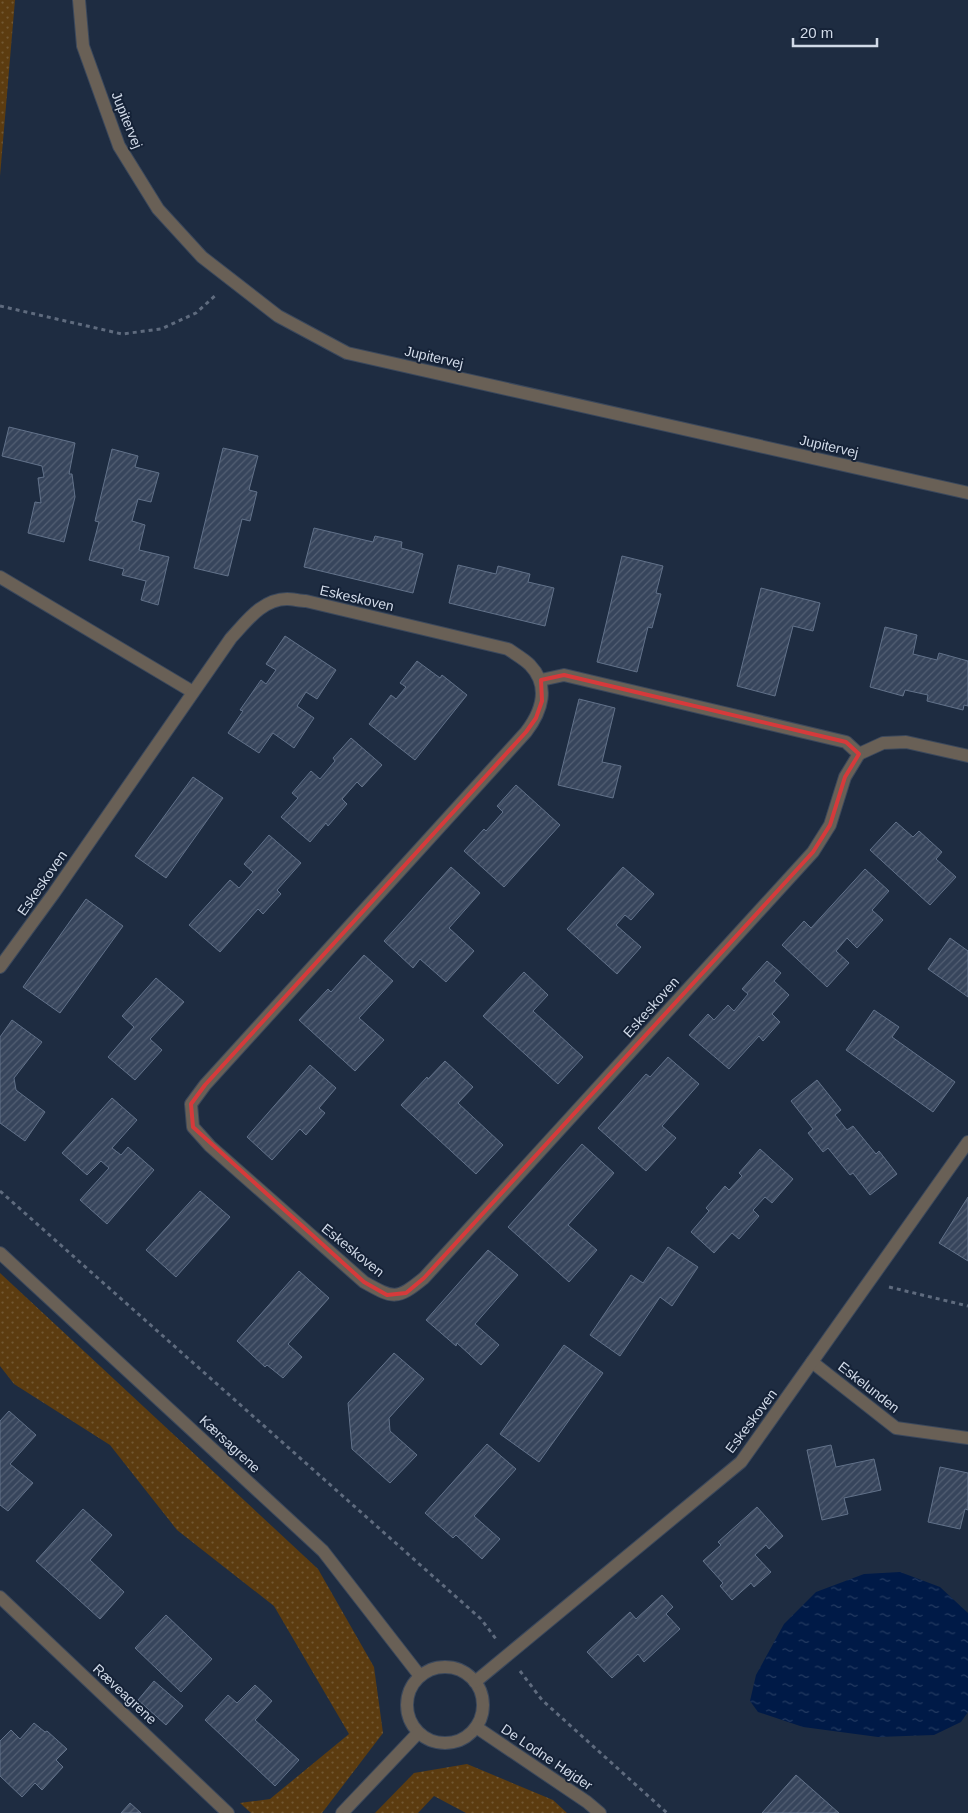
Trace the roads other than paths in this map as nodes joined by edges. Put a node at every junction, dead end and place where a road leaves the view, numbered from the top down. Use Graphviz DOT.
graph roads {
  1 [pos="79,0"];
  2 [pos="968,492"];
  3 [pos="0,577"];
  4 [pos="541,680"];
  5 [pos="193,692"];
  6 [pos="859,754"];
  7 [pos="968,756"];
  8 [pos="0,967"];
  9 [pos="968,1142"];
  10 [pos="0,1253"];
  11 [pos="812,1362"];
  12 [pos="968,1438"];
  13 [pos="0,1597"];
  14 [pos="420,1676"];
  15 [pos="476,1682"];
  16 [pos="476,1727"];
  17 [pos="418,1733"];
  18 [pos="228,1813"];
  19 [pos="342,1813"];
  20 [pos="600,1813"];
  1 -- 2 [label="street, Jupitervej"];
  3 -- 5 [label="street"];
  4 -- 5 [label="street, Eskeskoven"];
  4 -- 6 [label="street"];
  4 -- 6 [label="street, Eskeskoven"];
  5 -- 8 [label="street, Eskeskoven"];
  6 -- 7 [label="street"];
  9 -- 11 [label="street, Eskeskoven"];
  10 -- 14 [label="street, Kærsagrene"];
  11 -- 12 [label="street, Eskelunden"];
  11 -- 15 [label="street, Eskeskoven"];
  13 -- 18 [label="street, Ræveagrene"];
  14 -- 15 [label="street"];
  14 -- 17 [label="street"];
  15 -- 16 [label="street"];
  16 -- 17 [label="street"];
  16 -- 20 [label="street, De Lodne Højder"];
  17 -- 19 [label="street"];
}
